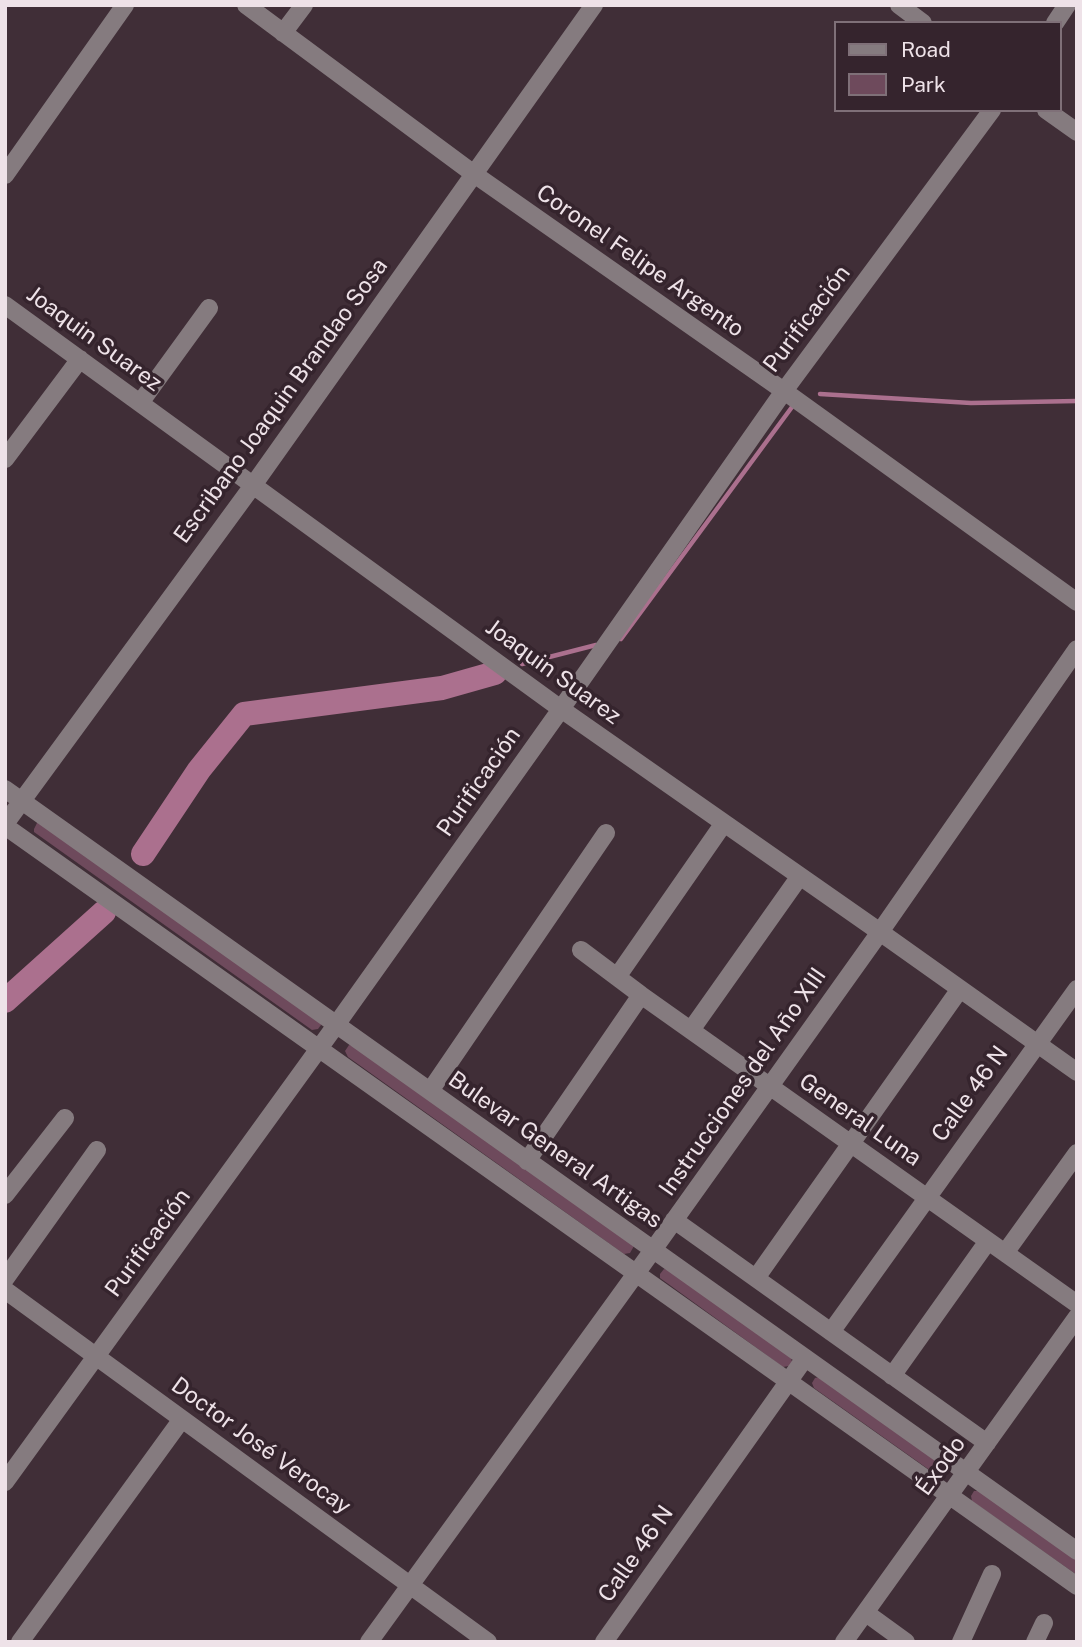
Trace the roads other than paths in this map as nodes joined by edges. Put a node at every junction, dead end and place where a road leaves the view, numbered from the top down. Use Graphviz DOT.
graph roads {
  1 [pos="125,5"];
  2 [pos="246,5"];
  3 [pos="304,5"];
  4 [pos="594,5"];
  5 [pos="898,5"];
  6 [pos="1067,5"];
  7 [pos="920,21"];
  8 [pos="1056,21"];
  9 [pos="283,33"];
  10 [pos="991,112"];
  11 [pos="1049,112"];
  12 [pos="1077,132"];
  13 [pos="474,173"];
  14 [pos="5,175"];
  15 [pos="5,305"];
  16 [pos="209,308"];
  17 [pos="80,359"];
  18 [pos="783,391"];
  19 [pos="140,403"];
  20 [pos="5,459"];
  21 [pos="254,484"];
  22 [pos="1077,602"];
  23 [pos="1077,649"];
  24 [pos="561,709"];
  25 [pos="5,789"];
  26 [pos="22,802"];
  27 [pos="724,823"];
  28 [pos="5,825"];
  29 [pos="606,833"];
  30 [pos="800,876"];
  31 [pos="880,932"];
  32 [pos="581,950"];
  33 [pos="617,977"];
  34 [pos="960,989"];
  35 [pos="1077,989"];
  36 [pos="641,995"];
  37 [pos="336,1025"];
  38 [pos="691,1030"];
  39 [pos="1037,1044"];
  40 [pos="318,1048"];
  41 [pos="1077,1072"];
  42 [pos="770,1086"];
  43 [pos="430,1091"];
  44 [pos="65,1118"];
  45 [pos="850,1144"];
  46 [pos="96,1150"];
  47 [pos="1077,1153"];
  48 [pos="527,1161"];
  49 [pos="5,1195"];
  50 [pos="926,1197"];
  51 [pos="674,1220"];
  52 [pos="988,1241"];
  53 [pos="653,1250"];
  54 [pos="1005,1253"];
  55 [pos="635,1273"];
  56 [pos="756,1278"];
  57 [pos="5,1279"];
  58 [pos="5,1290"];
  59 [pos="1077,1304"];
  60 [pos="1077,1317"];
  61 [pos="831,1332"];
  62 [pos="97,1357"];
  63 [pos="805,1358"];
  64 [pos="892,1376"];
  65 [pos="788,1382"];
  66 [pos="182,1419"];
  67 [pos="987,1443"];
  68 [pos="967,1473"];
  69 [pos="5,1482"];
  70 [pos="949,1496"];
  71 [pos="1077,1551"];
  72 [pos="992,1574"];
  73 [pos="411,1586"];
  74 [pos="1077,1586"];
  75 [pos="866,1613"];
  76 [pos="1044,1623"];
  77 [pos="20,1642"];
  78 [pos="369,1642"];
  79 [pos="488,1642"];
  80 [pos="604,1642"];
  81 [pos="844,1642"];
  82 [pos="906,1642"];
  83 [pos="961,1642"];
  84 [pos="1035,1642"];
  1 -- 14 [label="street"];
  2 -- 9 [label="street, Coronel Felipe Argento"];
  3 -- 9 [label="street"];
  4 -- 13 [label="street, Escribano Joaquin Brandao Sosa"];
  5 -- 7 [label="street"];
  6 -- 8 [label="street"];
  9 -- 13 [label="street, Coronel Felipe Argento"];
  10 -- 18 [label="street, Purificación"];
  11 -- 12 [label="street"];
  13 -- 18 [label="street, Coronel Felipe Argento"];
  13 -- 21 [label="street, Escribano Joaquin Brandao Sosa"];
  15 -- 17 [label="street, Joaquin Suarez"];
  16 -- 19 [label="street"];
  17 -- 19 [label="street, Joaquin Suarez"];
  17 -- 20 [label="street"];
  18 -- 22 [label="street, Coronel Felipe Argento"];
  18 -- 24 [label="street, Purificación"];
  19 -- 21 [label="street, Joaquin Suarez"];
  21 -- 24 [label="street, Joaquin Suarez"];
  21 -- 26 [label="street, Escribano Joaquin Brandao Sosa"];
  23 -- 31 [label="street, Instrucciones del Año XIII"];
  24 -- 27 [label="street, Joaquin Suarez"];
  24 -- 37 [label="street, Purificación"];
  25 -- 26 [label="street, Bulevar General Artigas"];
  26 -- 28 [label="street, Escribano Joaquin Brandao Sosa"];
  26 -- 37 [label="street, Bulevar General Artigas"];
  27 -- 30 [label="street, Joaquin Suarez"];
  27 -- 33 [label="street"];
  28 -- 40 [label="street"];
  29 -- 43 [label="street"];
  30 -- 31 [label="street, Joaquin Suarez"];
  30 -- 38 [label="street"];
  31 -- 34 [label="street, Joaquin Suarez"];
  31 -- 42 [label="street, Instrucciones del Año XIII"];
  32 -- 33 [label="street, General Luna"];
  33 -- 36 [label="street, General Luna"];
  34 -- 39 [label="street, Joaquin Suarez"];
  34 -- 45 [label="street"];
  35 -- 39 [label="street, Calle 46 N"];
  36 -- 38 [label="street, General Luna"];
  36 -- 48 [label="street"];
  37 -- 40 [label="street, Purificación"];
  37 -- 43 [label="street, Bulevar General Artigas"];
  38 -- 42 [label="street, General Luna"];
  39 -- 41 [label="street, Joaquin Suarez"];
  39 -- 50 [label="street, Calle 46 N"];
  40 -- 55 [label="street"];
  40 -- 62 [label="street, Purificación"];
  42 -- 45 [label="street, General Luna"];
  42 -- 51 [label="street, Instrucciones del Año XIII"];
  43 -- 48 [label="street, Bulevar General Artigas"];
  44 -- 49 [label="street"];
  45 -- 50 [label="street, General Luna"];
  45 -- 56 [label="street"];
  46 -- 57 [label="street"];
  47 -- 54 [label="street"];
  48 -- 53 [label="street, Bulevar General Artigas"];
  50 -- 52 [label="street, General Luna"];
  50 -- 61 [label="street, Calle 46 N"];
  51 -- 53 [label="street, Instrucciones del Año XIII"];
  51 -- 56 [label="street"];
  52 -- 54 [label="street, General Luna"];
  52 -- 64 [label="street"];
  53 -- 55 [label="street, Instrucciones del Año XIII"];
  53 -- 63 [label="street, Bulevar General Artigas"];
  54 -- 59 [label="street, General Luna"];
  55 -- 65 [label="street"];
  55 -- 73 [label="street, Instrucciones del Año XIII"];
  56 -- 61 [label="street"];
  58 -- 62 [label="street, Doctor José Verocay"];
  60 -- 67 [label="street, Éxodo"];
  61 -- 64 [label="street"];
  62 -- 66 [label="street, Doctor José Verocay"];
  62 -- 69 [label="street, Purificación"];
  63 -- 65 [label="street, Calle 46 N"];
  63 -- 68 [label="street, Bulevar General Artigas"];
  64 -- 67 [label="street"];
  65 -- 70 [label="street"];
  65 -- 80 [label="street, Calle 46 N"];
  66 -- 73 [label="street, Doctor José Verocay"];
  66 -- 77 [label="street"];
  67 -- 68 [label="street, Éxodo"];
  68 -- 70 [label="street, Éxodo"];
  68 -- 71 [label="street, Bulevar General Artigas"];
  70 -- 74 [label="street"];
  70 -- 75 [label="street, Éxodo"];
  72 -- 83 [label="street"];
  73 -- 78 [label="street, Instrucciones del Año XIII"];
  73 -- 79 [label="street, Doctor José Verocay"];
  75 -- 81 [label="street, Éxodo"];
  75 -- 82 [label="street"];
  76 -- 84 [label="street"];
}
